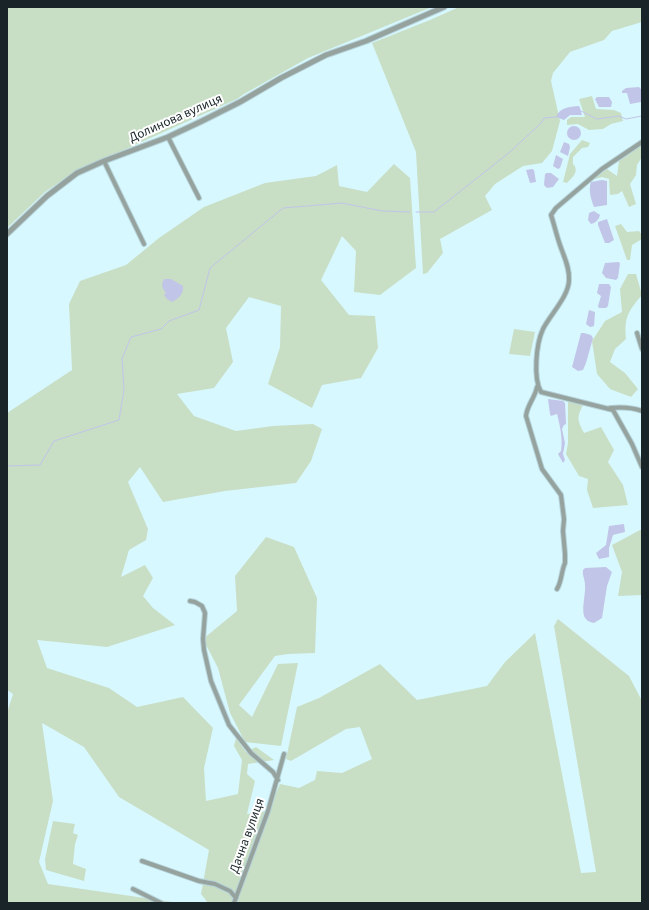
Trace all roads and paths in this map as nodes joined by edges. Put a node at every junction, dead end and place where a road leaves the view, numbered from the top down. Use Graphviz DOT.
graph roads {
  1 [pos="444,7"];
  2 [pos="168,137"];
  3 [pos="642,142"];
  4 [pos="104,161"];
  5 [pos="199,198"];
  6 [pos="7,234"];
  7 [pos="144,244"];
  8 [pos="637,333"];
  9 [pos="642,349"];
  10 [pos="537,386"];
  11 [pos="607,408"];
  12 [pos="642,411"];
  13 [pos="642,467"];
  14 [pos="557,589"];
  15 [pos="190,601"];
  16 [pos="284,754"];
  17 [pos="278,780"];
  18 [pos="142,861"];
  19 [pos="133,889"];
  20 [pos="236,898"];
  21 [pos="161,903"];
  22 [pos="234,903"];
  1 -- 2 [label="street, Долинова вулиця"];
  2 -- 4 [label="street, Долинова вулиця"];
  2 -- 5 [label="street"];
  3 -- 10 [label="street"];
  4 -- 6 [label="street, Долинова вулиця"];
  4 -- 7 [label="street"];
  8 -- 9 [label="street"];
  10 -- 11 [label="street"];
  10 -- 14 [label="street"];
  11 -- 12 [label="street"];
  11 -- 13 [label="street"];
  15 -- 17 [label="street"];
  16 -- 17 [label="street, Дачна вулиця"];
  17 -- 20 [label="street, Дачна вулиця"];
  18 -- 20 [label="street, Дачна вулиця"];
  19 -- 21 [label="street"];
  20 -- 22 [label="street, Дачна вулиця"];
}
